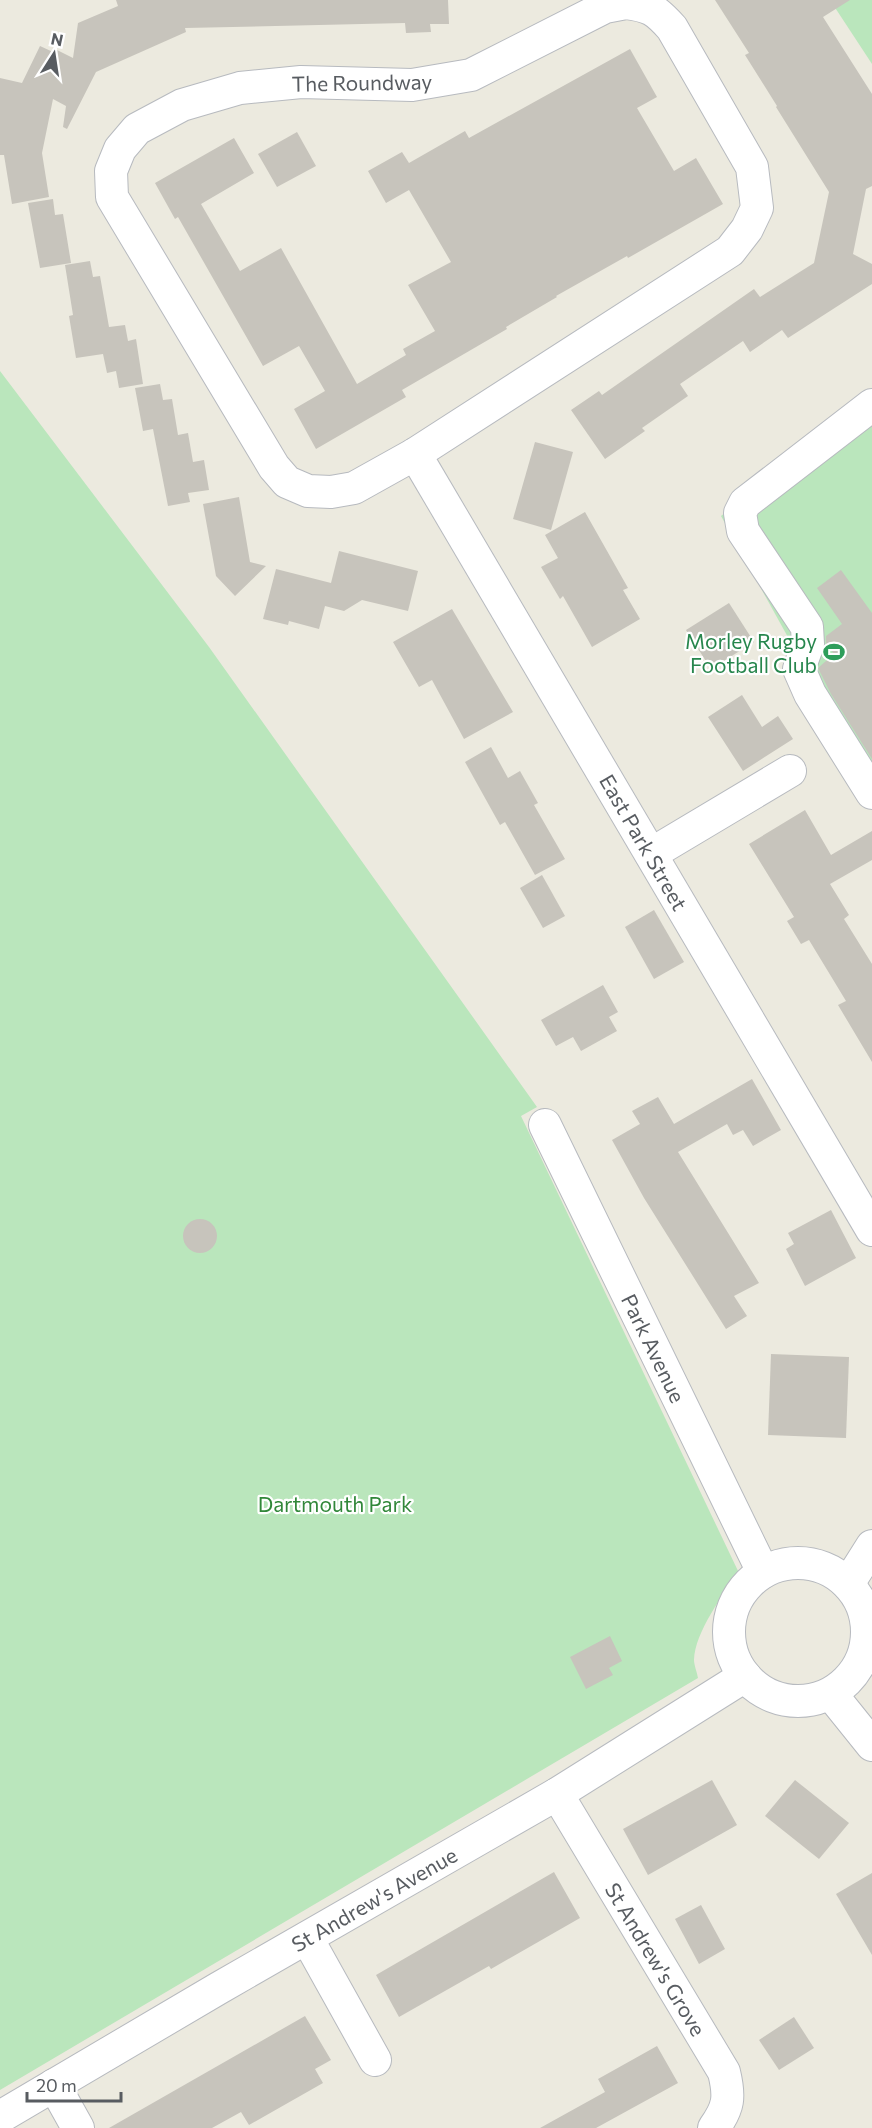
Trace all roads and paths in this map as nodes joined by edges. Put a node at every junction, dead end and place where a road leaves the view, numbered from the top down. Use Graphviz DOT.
graph roads {
  1 [pos="872,405"];
  2 [pos="415,454"];
  3 [pos="790,771"];
  4 [pos="872,793"];
  5 [pos="651,854"];
  6 [pos="545,1125"];
  7 [pos="872,1230"];
  8 [pos="872,1546"];
  9 [pos="763,1572"];
  10 [pos="848,1584"];
  11 [pos="745,1676"];
  12 [pos="831,1694"];
  13 [pos="872,1745"];
  14 [pos="557,1794"];
  15 [pos="307,1938"];
  16 [pos="375,2060"];
  17 [pos="54,2085"];
  18 [pos="0,2117"];
  19 [pos="78,2128"];
  20 [pos="714,2128"];
  1 -- 4 [label="street"];
  2 -- 2 [label="street, The Roundway"];
  2 -- 5 [label="street, East Park Street"];
  3 -- 5 [label="street"];
  5 -- 7 [label="street, East Park Street"];
  6 -- 9 [label="street, Park Avenue"];
  8 -- 10 [label="street"];
  9 -- 10 [label="street"];
  9 -- 11 [label="street"];
  10 -- 12 [label="street"];
  11 -- 12 [label="street"];
  11 -- 14 [label="street, St Andrew's Avenue"];
  12 -- 13 [label="street"];
  14 -- 15 [label="street, St Andrew's Avenue"];
  14 -- 20 [label="street, St Andrew's Grove"];
  15 -- 16 [label="street"];
  15 -- 17 [label="street, St Andrew's Avenue"];
  17 -- 18 [label="street, St Andrew's Avenue"];
  17 -- 19 [label="street"];
}
